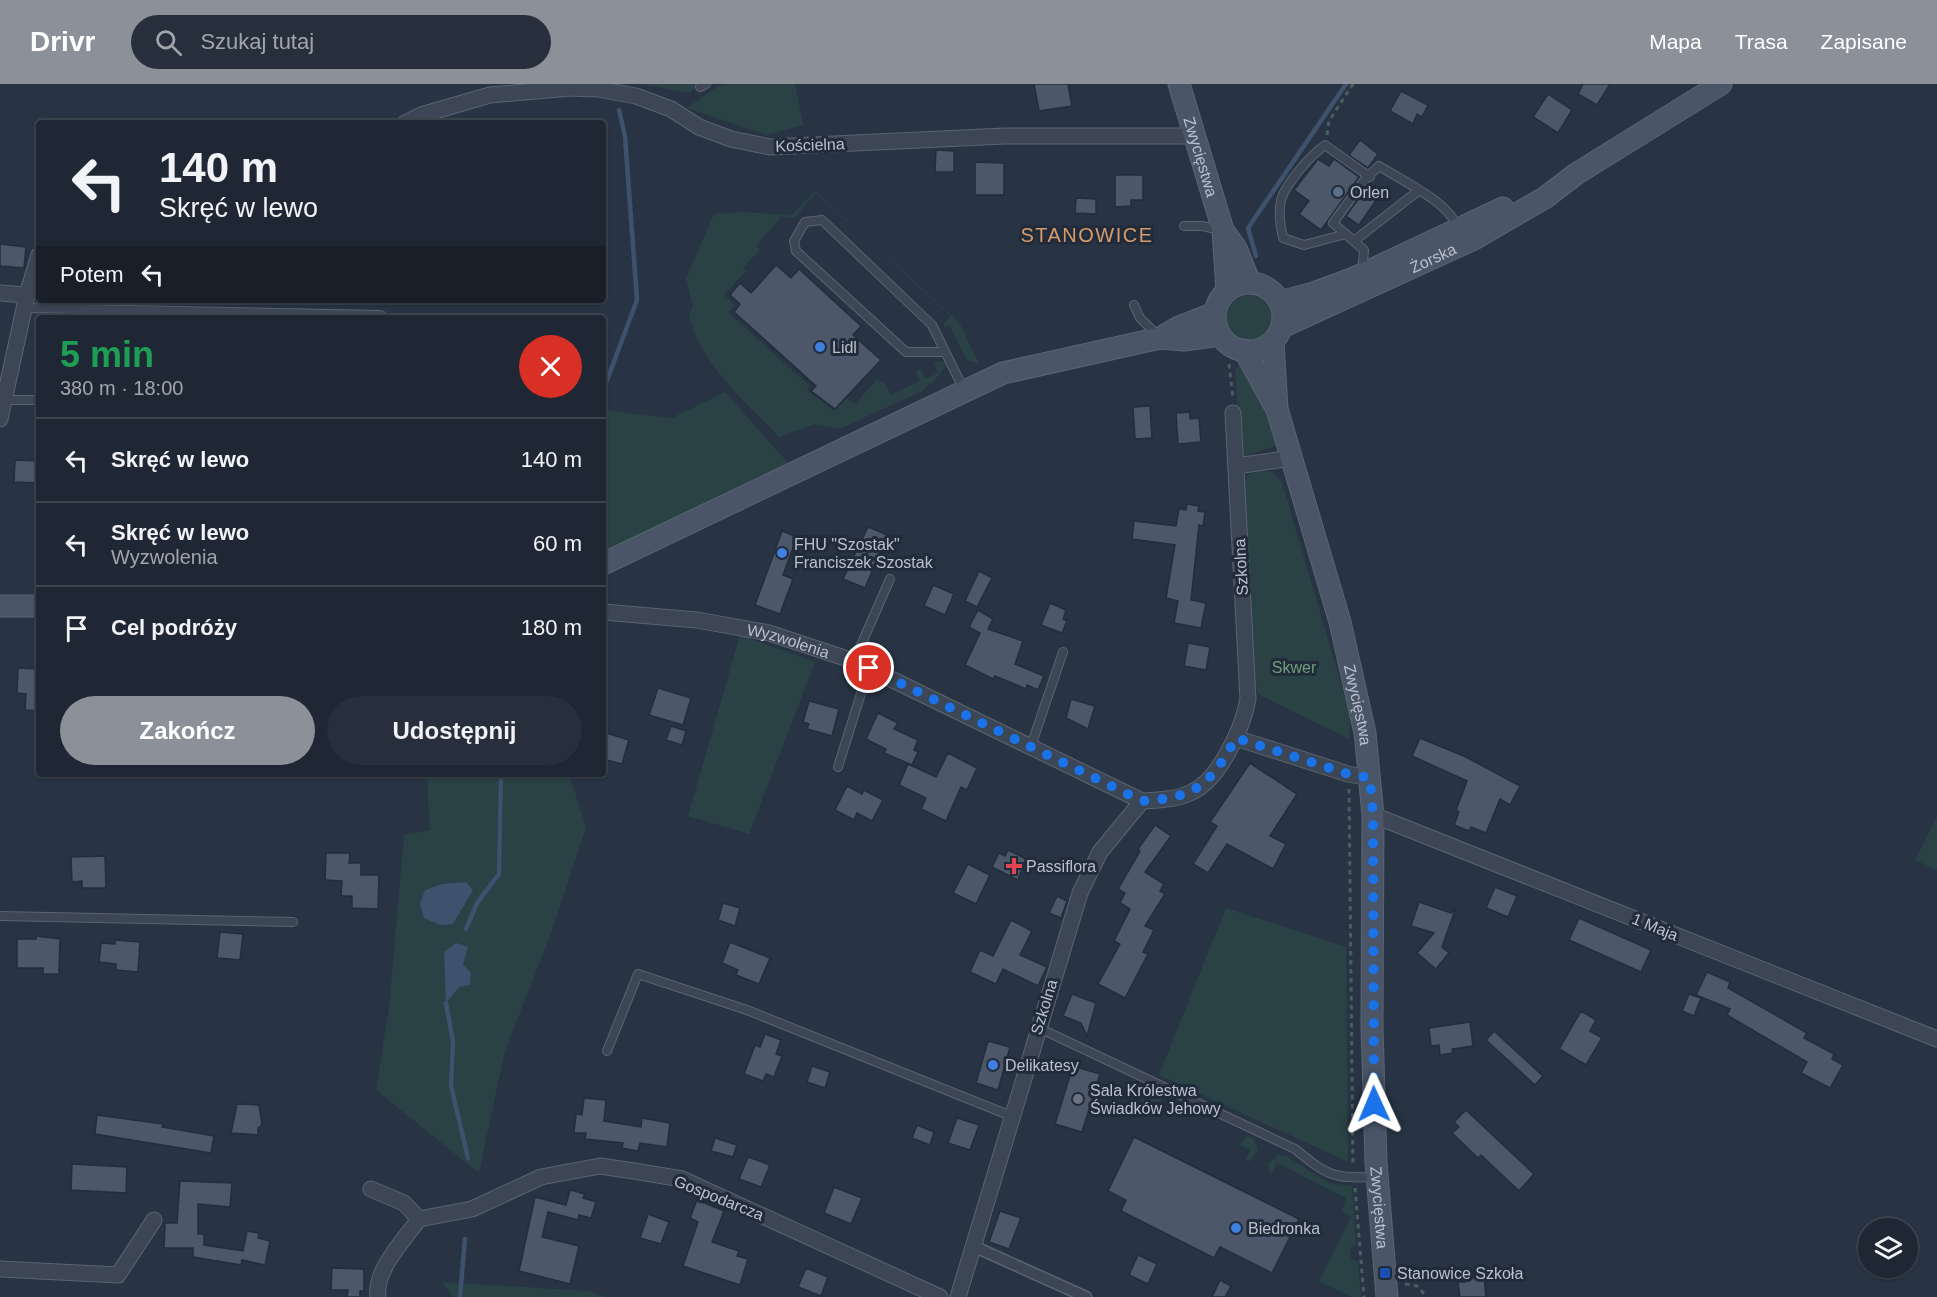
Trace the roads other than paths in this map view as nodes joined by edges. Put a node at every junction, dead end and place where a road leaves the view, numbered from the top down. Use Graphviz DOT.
graph roads {
  1 [pos="1179,84"];
  2 [pos="1721,84"];
  3 [pos="411,120"];
  4 [pos="1195,136"];
  5 [pos="1370,177"];
  6 [pos="1418,191"];
  7 [pos="1184,226"];
  8 [pos="1223,230"];
  9 [pos="1346,234"];
  10 [pos="1460,238"];
  11 [pos="1354,241"];
  12 [pos="36,265"];
  13 [pos="1362,274"];
  14 [pos="1250,283"];
  15 [pos="1227,291"];
  16 [pos="0,293"];
  17 [pos="25,301"];
  18 [pos="36,301"];
  19 [pos="1280,302"];
  20 [pos="76,303"];
  21 [pos="1134,305"];
  22 [pos="1215,313"];
  23 [pos="381,315"];
  24 [pos="1277,334"];
  25 [pos="1160,338"];
  26 [pos="1231,343"];
  27 [pos="944,352"];
  28 [pos="964,392"];
  29 [pos="4,400"];
  30 [pos="36,400"];
  31 [pos="1277,409"];
  32 [pos="1233,412"];
  33 [pos="0,419"];
  34 [pos="1292,458"];
  35 [pos="1236,466"];
  36 [pos="606,563"];
  37 [pos="890,579"];
  38 [pos="0,606"];
  39 [pos="36,606"];
  40 [pos="606,612"];
  41 [pos="1064,652"];
  42 [pos="854,661"];
  43 [pos="869,668"];
  44 [pos="1236,738"];
  45 [pos="1031,747"];
  46 [pos="838,767"];
  47 [pos="1370,778"];
  48 [pos="1142,801"];
  49 [pos="1373,815"];
  50 [pos="0,916"];
  51 [pos="293,922"];
  52 [pos="1037,1027"];
  53 [pos="1937,1039"];
  54 [pos="607,1051"];
  55 [pos="1011,1116"];
  56 [pos="1377,1177"];
  57 [pos="371,1190"];
  58 [pos="419,1219"];
  59 [pos="154,1220"];
  60 [pos="973,1246"];
  61 [pos="0,1269"];
  62 [pos="1386,1289"];
  63 [pos="378,1297"];
  64 [pos="940,1297"];
  65 [pos="958,1297"];
  66 [pos="1086,1297"];
  1 -- 4 [label="main road, Zwycięstwa"];
  2 -- 10 [label="main road, Żorska"];
  3 -- 4 [label="street, Kościelna"];
  4 -- 8 [label="main road, Zwycięstwa"];
  5 -- 6 [label="lane"];
  5 -- 9 [label="lane"];
  5 -- 9 [label="lane"];
  6 -- 10 [label="lane"];
  6 -- 11 [label="lane"];
  7 -- 8 [label="lane"];
  8 -- 14 [label="main road, Zwycięstwa"];
  8 -- 15 [label="main road, Zwycięstwa"];
  9 -- 11 [label="lane"];
  10 -- 13 [label="main road, Żorska"];
  10 -- 24 [label="main road, Żorska"];
  11 -- 13 [label="lane"];
  12 -- 17 [label="street"];
  13 -- 19 [label="main road, Żorska"];
  14 -- 15 [label="main road"];
  14 -- 19 [label="main road"];
  15 -- 22 [label="main road"];
  16 -- 17 [label="street"];
  17 -- 18 [label="lane"];
  17 -- 29 [label="street"];
  19 -- 24 [label="main road"];
  20 -- 23 [label="lane"];
  21 -- 25 [label="lane"];
  22 -- 25 [label="main road"];
  22 -- 26 [label="main road"];
  24 -- 26 [label="main road"];
  24 -- 31 [label="main road, Zwycięstwa"];
  25 -- 26 [label="main road"];
  25 -- 28 [label="main road"];
  26 -- 31 [label="main road, Zwycięstwa"];
  27 -- 27 [label="lane"];
  27 -- 28 [label="lane"];
  28 -- 36 [label="main road"];
  29 -- 30 [label="lane"];
  29 -- 33 [label="street"];
  31 -- 34 [label="main road, Zwycięstwa"];
  32 -- 35 [label="street, Szkolna"];
  34 -- 35 [label="street"];
  34 -- 47 [label="main road, Zwycięstwa"];
  35 -- 44 [label="street, Szkolna"];
  37 -- 42 [label="lane"];
  38 -- 39 [label="main road"];
  40 -- 42 [label="street, Wyzwolenia"];
  41 -- 45 [label="lane"];
  42 -- 43 [label="street, Wyzwolenia"];
  43 -- 45 [label="street, Wyzwolenia"];
  43 -- 46 [label="lane"];
  44 -- 47 [label="street"];
  44 -- 48 [label="street, Wyzwolenia"];
  45 -- 48 [label="street, Wyzwolenia"];
  47 -- 49 [label="main road, Zwycięstwa"];
  48 -- 52 [label="street, Szkolna"];
  49 -- 53 [label="street, 1 Maja"];
  49 -- 56 [label="main road, Zwycięstwa"];
  50 -- 51 [label="lane"];
  52 -- 55 [label="street, Szkolna"];
  52 -- 56 [label="lane"];
  54 -- 55 [label="lane"];
  55 -- 60 [label="street, Szkolna"];
  56 -- 62 [label="main road, Zwycięstwa"];
  57 -- 58 [label="street"];
  58 -- 63 [label="street"];
  58 -- 64 [label="street, Gospodarcza"];
  59 -- 61 [label="street"];
  60 -- 65 [label="street, Szkolna"];
  60 -- 66 [label="street"];
}
